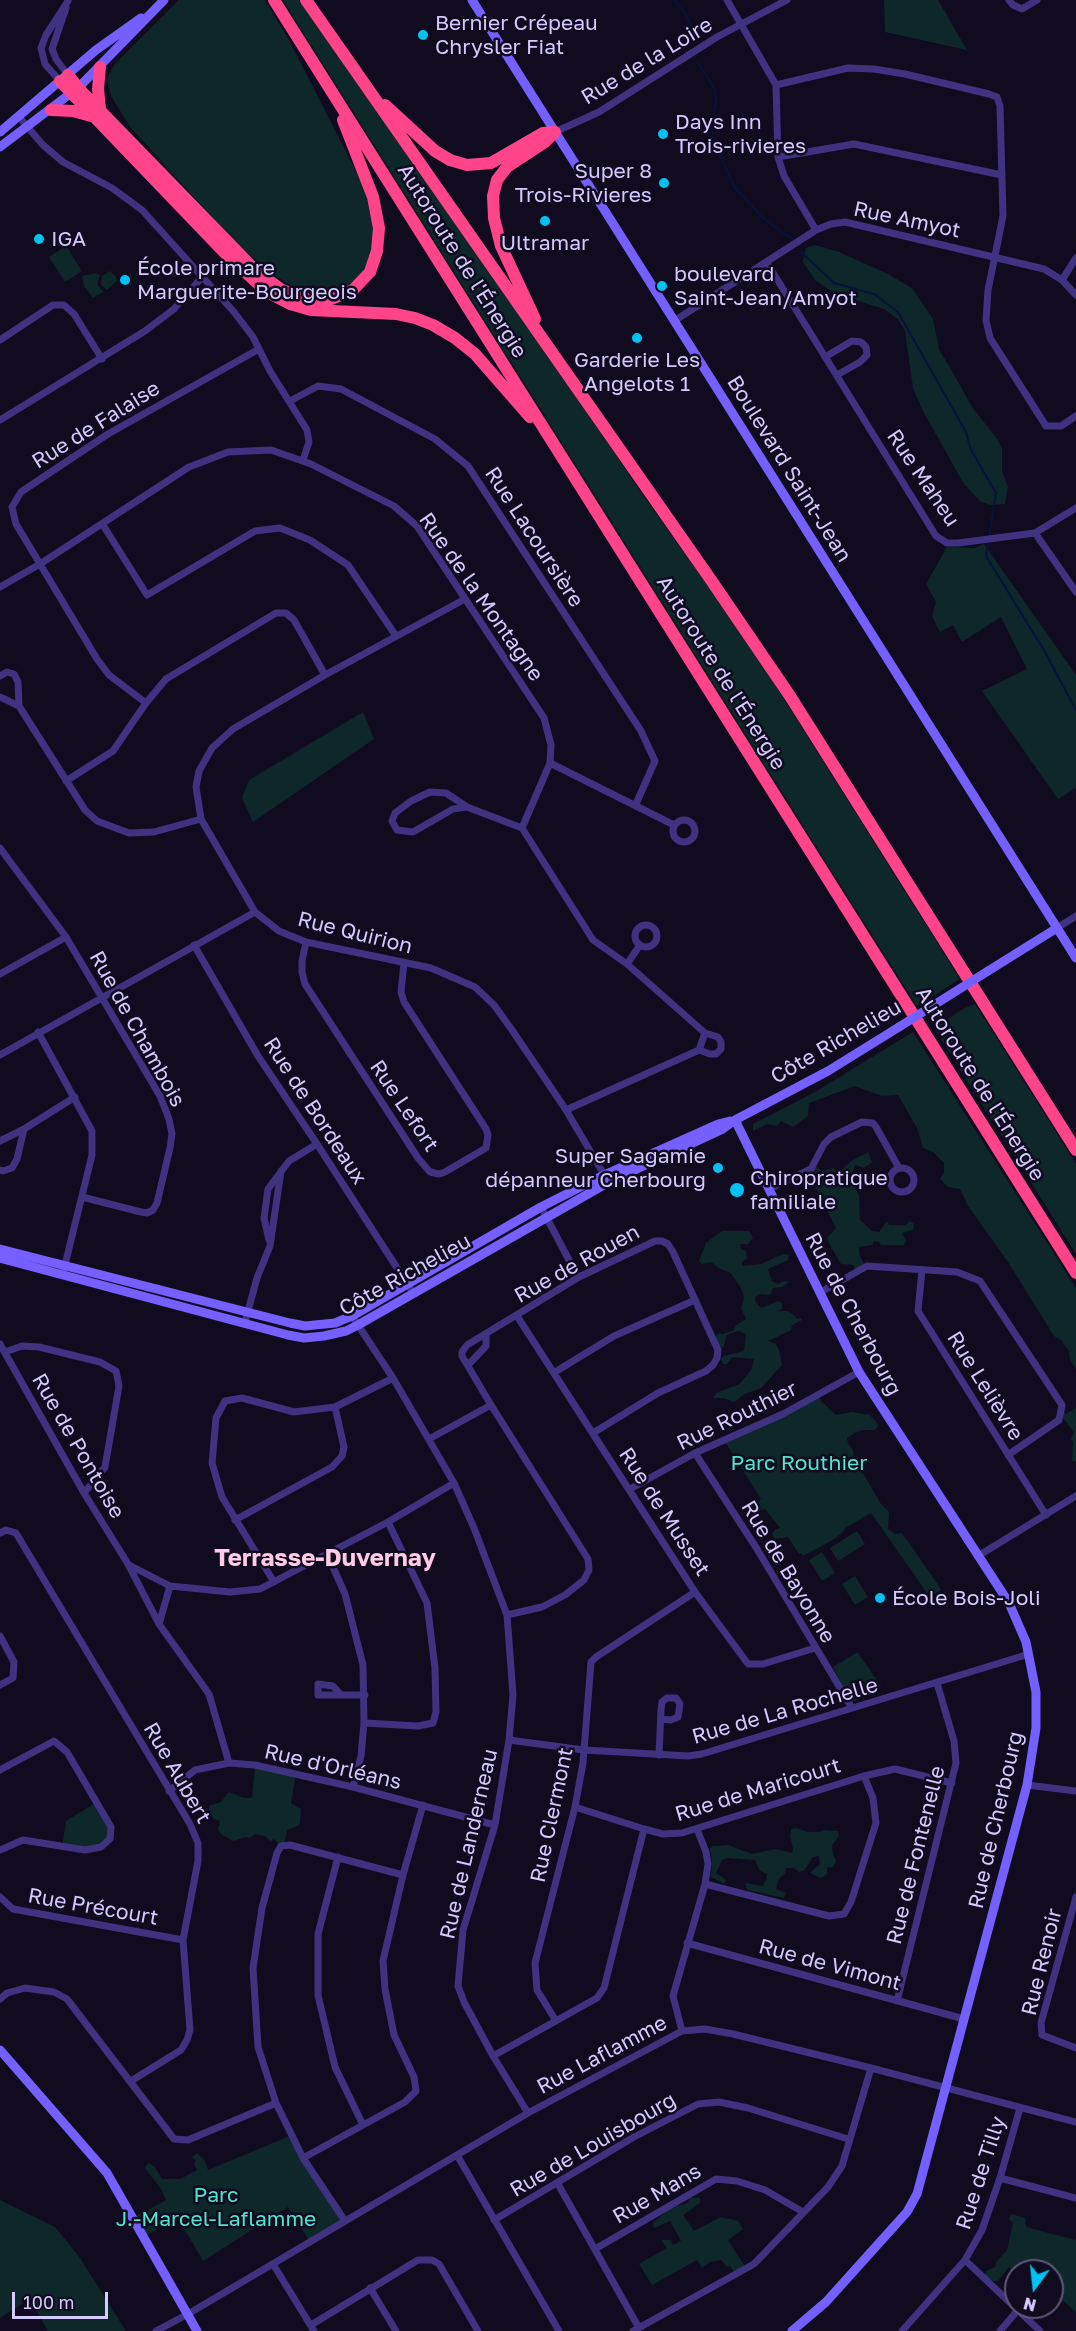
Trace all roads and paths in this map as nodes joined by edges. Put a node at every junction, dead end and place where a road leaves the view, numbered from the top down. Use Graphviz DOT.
graph roads {
  1 [pos="68,0"];
  2 [pos="274,0"];
  3 [pos="306,0"];
  4 [pos="472,0"];
  5 [pos="727,0"];
  6 [pos="787,0"];
  7 [pos="1009,0"];
  8 [pos="1038,0"];
  9 [pos="162,2"];
  10 [pos="741,23"];
  11 [pos="100,67"];
  12 [pos="64,78"];
  13 [pos="777,84"];
  14 [pos="75,90"];
  15 [pos="370,92"];
  16 [pos="333,93"];
  17 [pos="51,110"];
  18 [pos="97,113"];
  19 [pos="19,117"];
  20 [pos="28,128"];
  21 [pos="0,132"];
  22 [pos="555,132"];
  23 [pos="0,147"];
  24 [pos="777,157"];
  25 [pos="1002,175"];
  26 [pos="816,230"];
  27 [pos="994,256"];
  28 [pos="1076,258"];
  29 [pos="767,263"];
  30 [pos="202,276"];
  31 [pos="1062,280"];
  32 [pos="1076,295"];
  33 [pos="675,321"];
  34 [pos="0,340"];
  35 [pos="259,349"];
  36 [pos="550,350"];
  37 [pos="825,357"];
  38 [pos="102,359"];
  39 [pos="837,375"];
  40 [pos="290,401"];
  41 [pos="1076,417"];
  42 [pos="0,420"];
  43 [pos="554,444"];
  44 [pos="303,460"];
  45 [pos="1076,508"];
  46 [pos="103,525"];
  47 [pos="1035,534"];
  48 [pos="40,564"];
  49 [pos="0,587"];
  50 [pos="1076,592"];
  51 [pos="465,599"];
  52 [pos="396,636"];
  53 [pos="325,675"];
  54 [pos="0,676"];
  55 [pos="0,697"];
  56 [pos="146,703"];
  57 [pos="19,706"];
  58 [pos="550,763"];
  59 [pos="66,781"];
  60 [pos="636,804"];
  61 [pos="467,807"];
  62 [pos="201,819"];
  63 [pos="674,825"];
  64 [pos="522,828"];
  65 [pos="0,848"];
  66 [pos="255,912"];
  67 [pos="1076,916"];
  68 [pos="1057,928"];
  69 [pos="66,937"];
  70 [pos="306,942"];
  71 [pos="194,945"];
  72 [pos="640,945"];
  73 [pos="1076,958"];
  74 [pos="0,963"];
  75 [pos="405,963"];
  76 [pos="627,964"];
  77 [pos="3,972"];
  78 [pos="104,998"];
  79 [pos="38,1032"];
  80 [pos="705,1033"];
  81 [pos="699,1050"];
  82 [pos="0,1055"];
  83 [pos="75,1097"];
  84 [pos="566,1110"];
  85 [pos="735,1120"];
  86 [pos="24,1129"];
  87 [pos="0,1141"];
  88 [pos="317,1144"];
  89 [pos="1076,1150"];
  90 [pos="899,1168"];
  91 [pos="0,1170"];
  92 [pos="607,1178"];
  93 [pos="769,1189"];
  94 [pos="82,1197"];
  95 [pos="541,1207"];
  96 [pos="547,1217"];
  97 [pos="0,1249"];
  98 [pos="0,1258"];
  99 [pos="922,1269"];
  100 [pos="64,1270"];
  101 [pos="1076,1273"];
  102 [pos="578,1277"];
  103 [pos="409,1288"];
  104 [pos="820,1292"];
  105 [pos="695,1300"];
  106 [pos="248,1312"];
  107 [pos="352,1316"];
  108 [pos="517,1316"];
  109 [pos="245,1322"];
  110 [pos="358,1325"];
  111 [pos="486,1335"];
  112 [pos="0,1344"];
  113 [pos="5,1352"];
  114 [pos="468,1365"];
  115 [pos="555,1372"];
  116 [pos="859,1372"];
  117 [pos="393,1378"];
  118 [pos="491,1404"];
  119 [pos="334,1407"];
  120 [pos="593,1433"];
  121 [pos="429,1439"];
  122 [pos="694,1453"];
  123 [pos="1008,1455"];
  124 [pos="454,1483"];
  125 [pos="630,1489"];
  126 [pos="84,1493"];
  127 [pos="1076,1496"];
  128 [pos="1046,1515"];
  129 [pos="235,1520"];
  130 [pos="388,1522"];
  131 [pos="0,1533"];
  132 [pos="327,1554"];
  133 [pos="978,1556"];
  134 [pos="128,1564"];
  135 [pos="274,1582"];
  136 [pos="170,1586"];
  137 [pos="695,1592"];
  138 [pos="507,1616"];
  139 [pos="159,1624"];
  140 [pos="0,1636"];
  141 [pos="815,1648"];
  142 [pos="1029,1654"];
  143 [pos="937,1683"];
  144 [pos="0,1685"];
  145 [pos="341,1695"];
  146 [pos="365,1695"];
  147 [pos="852,1708"];
  148 [pos="661,1719"];
  149 [pos="364,1723"];
  150 [pos="509,1740"];
  151 [pos="584,1750"];
  152 [pos="658,1755"];
  153 [pos="229,1763"];
  154 [pos="0,1770"];
  155 [pos="864,1776"];
  156 [pos="952,1783"];
  157 [pos="1027,1785"];
  158 [pos="353,1787"];
  159 [pos="169,1791"];
  160 [pos="1076,1791"];
  161 [pos="423,1805"];
  162 [pos="575,1807"];
  163 [pos="495,1825"];
  164 [pos="644,1829"];
  165 [pos="697,1829"];
  166 [pos="0,1850"];
  167 [pos="338,1857"];
  168 [pos="403,1875"];
  169 [pos="705,1884"];
  170 [pos="0,1897"];
  171 [pos="1076,1897"];
  172 [pos="183,1940"];
  173 [pos="687,1943"];
  174 [pos="0,1999"];
  175 [pos="897,2001"];
  176 [pos="964,2019"];
  177 [pos="555,2020"];
  178 [pos="682,2031"];
  179 [pos="1076,2048"];
  180 [pos="0,2050"];
  181 [pos="493,2056"];
  182 [pos="871,2067"];
  183 [pos="131,2081"];
  184 [pos="946,2088"];
  185 [pos="276,2103"];
  186 [pos="1020,2108"];
  187 [pos="528,2113"];
  188 [pos="1076,2122"];
  189 [pos="363,2125"];
  190 [pos="848,2139"];
  191 [pos="457,2155"];
  192 [pos="303,2158"];
  193 [pos="1000,2178"];
  194 [pos="558,2184"];
  195 [pos="1076,2198"];
  196 [pos="803,2212"];
  197 [pos="494,2220"];
  198 [pos="345,2221"];
  199 [pos="595,2249"];
  200 [pos="965,2260"];
  201 [pos="273,2264"];
  202 [pos="370,2288"];
  203 [pos="1004,2298"];
  204 [pos="188,2314"];
  205 [pos="1010,2319"];
  206 [pos="1026,2319"];
  207 [pos="313,2328"];
  208 [pos="636,2329"];
  209 [pos="156,2331"];
  210 [pos="197,2331"];
  211 [pos="396,2331"];
  212 [pos="478,2331"];
  213 [pos="559,2331"];
  214 [pos="792,2331"];
  215 [pos="902,2331"];
  216 [pos="1000,2331"];
  217 [pos="1040,2331"];
  1 -- 12 [label="street"];
  1 -- 12 [label="street"];
  2 -- 16 [label="highway"];
  3 -- 15 [label="highway, Autoroute de l'Énergie"];
  4 -- 22 [label="street, Boulevard Saint-Jean"];
  5 -- 10 [label="street"];
  6 -- 10 [label="street, Rue de la Loire"];
  7 -- 8 [label="street"];
  9 -- 11 [label="street"];
  9 -- 12 [label="street"];
  10 -- 13 [label="street"];
  10 -- 22 [label="street, Rue de la Loire"];
  11 -- 14 [label="street"];
  11 -- 18 [label="highway"];
  12 -- 14 [label="highway"];
  12 -- 19 [label="street"];
  13 -- 24 [label="street"];
  13 -- 25 [label="street"];
  14 -- 17 [label="street"];
  14 -- 18 [label="highway"];
  15 -- 22 [label="highway"];
  15 -- 36 [label="highway, Autoroute de l'Énergie"];
  16 -- 18 [label="highway"];
  16 -- 43 [label="highway, Autoroute de l'Énergie"];
  17 -- 18 [label="highway"];
  17 -- 20 [label="street"];
  18 -- 43 [label="highway"];
  19 -- 20 [label="street"];
  19 -- 21 [label="street"];
  20 -- 23 [label="street"];
  20 -- 30 [label="street"];
  22 -- 33 [label="street, Boulevard Saint-Jean"];
  22 -- 36 [label="highway"];
  24 -- 25 [label="street"];
  24 -- 26 [label="street"];
  25 -- 27 [label="street"];
  26 -- 27 [label="street, Rue Amyot"];
  26 -- 29 [label="street, Rue Amyot"];
  27 -- 31 [label="street, Rue Amyot"];
  27 -- 41 [label="street"];
  28 -- 31 [label="street"];
  29 -- 33 [label="street, Rue Amyot"];
  29 -- 37 [label="street, Rue Maheu"];
  30 -- 35 [label="street"];
  30 -- 38 [label="street"];
  31 -- 32 [label="street, Rue Amyot"];
  33 -- 68 [label="street, Boulevard Saint-Jean"];
  34 -- 38 [label="street"];
  35 -- 40 [label="street"];
  35 -- 48 [label="street, Rue de Falaise"];
  36 -- 89 [label="highway, Autoroute de l'Énergie"];
  37 -- 39 [label="street, Rue Maheu"];
  37 -- 39 [label="street"];
  38 -- 42 [label="street"];
  39 -- 47 [label="street, Rue Maheu"];
  40 -- 44 [label="street"];
  40 -- 60 [label="street, Rue Lacoursière"];
  43 -- 101 [label="highway, Autoroute de l'Énergie"];
  44 -- 46 [label="street, Rue de la Montagne"];
  44 -- 51 [label="street, Rue de la Montagne"];
  45 -- 47 [label="street, Rue Maheu"];
  46 -- 48 [label="street, Rue de la Montagne"];
  46 -- 52 [label="street"];
  47 -- 50 [label="street"];
  48 -- 49 [label="street, Rue de la Montagne"];
  48 -- 56 [label="street, Rue de Falaise"];
  51 -- 52 [label="street, Rue Quirion"];
  51 -- 58 [label="street, Rue de la Montagne"];
  52 -- 53 [label="street, Rue Quirion"];
  53 -- 56 [label="street"];
  53 -- 62 [label="street, Rue Quirion"];
  54 -- 57 [label="street"];
  55 -- 57 [label="street"];
  56 -- 59 [label="street"];
  57 -- 59 [label="street"];
  58 -- 60 [label="street"];
  58 -- 64 [label="street, Rue de la Montagne"];
  59 -- 62 [label="street"];
  60 -- 63 [label="street"];
  61 -- 61 [label="street"];
  61 -- 64 [label="street"];
  62 -- 66 [label="street, Rue Quirion"];
  64 -- 76 [label="street"];
  65 -- 69 [label="street, Rue de Chambois"];
  66 -- 70 [label="street, Rue Quirion"];
  66 -- 71 [label="street"];
  67 -- 68 [label="street, Côte Richelieu"];
  68 -- 73 [label="street, Boulevard Saint-Jean"];
  68 -- 85 [label="street, Côte Richelieu, bridge"];
  69 -- 77 [label="street"];
  69 -- 78 [label="street, Rue de Chambois"];
  70 -- 75 [label="street, Rue Quirion"];
  70 -- 75 [label="street, Rue Lefort"];
  71 -- 78 [label="street"];
  71 -- 88 [label="street, Rue de Bordeaux"];
  72 -- 76 [label="street"];
  74 -- 77 [label="street"];
  75 -- 84 [label="street, Rue Quirion"];
  76 -- 80 [label="street"];
  78 -- 79 [label="street"];
  78 -- 94 [label="street, Rue de Chambois"];
  79 -- 82 [label="street"];
  79 -- 83 [label="street"];
  80 -- 81 [label="street"];
  80 -- 81 [label="street"];
  81 -- 84 [label="street"];
  83 -- 86 [label="street"];
  83 -- 94 [label="street"];
  84 -- 92 [label="street, Rue Quirion"];
  85 -- 92 [label="street, Côte Richelieu"];
  85 -- 93 [label="street, Rue de Cherbourg"];
  86 -- 87 [label="street"];
  86 -- 91 [label="street"];
  88 -- 103 [label="street, Rue de Bordeaux"];
  88 -- 106 [label="street"];
  90 -- 93 [label="street"];
  92 -- 95 [label="street, Côte Richelieu"];
  92 -- 96 [label="street, Côte Richelieu"];
  93 -- 104 [label="street, Rue de Cherbourg"];
  94 -- 100 [label="street"];
  95 -- 96 [label="street"];
  95 -- 103 [label="street, Côte Richelieu"];
  96 -- 102 [label="street"];
  96 -- 103 [label="street, Côte Richelieu"];
  97 -- 100 [label="street, Côte Richelieu"];
  98 -- 100 [label="street, Côte Richelieu"];
  99 -- 104 [label="street"];
  99 -- 123 [label="street, Rue Lelièvre"];
  99 -- 123 [label="street"];
  100 -- 106 [label="street, Côte Richelieu"];
  100 -- 109 [label="street, Côte Richelieu"];
  102 -- 105 [label="street, Rue de Rouen"];
  102 -- 108 [label="street, Rue de Rouen"];
  103 -- 107 [label="street, Côte Richelieu"];
  103 -- 110 [label="street, Côte Richelieu"];
  104 -- 116 [label="street, Rue de Cherbourg"];
  105 -- 115 [label="street"];
  105 -- 120 [label="street, Rue de Rouen"];
  106 -- 107 [label="street, Côte Richelieu"];
  106 -- 109 [label="street"];
  107 -- 110 [label="street, Rue de Landerneau"];
  108 -- 111 [label="street, Rue de Rouen"];
  108 -- 115 [label="street, Rue de Musset"];
  109 -- 110 [label="street, Côte Richelieu"];
  110 -- 117 [label="street, Rue de Landerneau"];
  111 -- 114 [label="street"];
  111 -- 114 [label="street, Rue de Rouen"];
  112 -- 113 [label="street, Rue de Pontoise"];
  113 -- 126 [label="street, Rue de Pontoise"];
  113 -- 126 [label="street"];
  114 -- 118 [label="street"];
  115 -- 120 [label="street, Rue de Musset"];
  116 -- 122 [label="street, Rue Routhier"];
  116 -- 133 [label="street, Rue de Cherbourg"];
  117 -- 119 [label="street"];
  117 -- 121 [label="street, Rue de Landerneau"];
  118 -- 121 [label="street"];
  118 -- 138 [label="street"];
  119 -- 129 [label="street"];
  119 -- 129 [label="street"];
  120 -- 125 [label="street, Rue de Musset"];
  121 -- 124 [label="street, Rue de Landerneau"];
  122 -- 125 [label="street, Rue Routhier"];
  122 -- 141 [label="street, Rue de Bayonne"];
  123 -- 128 [label="street, Rue Lelièvre"];
  124 -- 130 [label="street"];
  124 -- 138 [label="street, Rue de Landerneau"];
  125 -- 137 [label="street, Rue de Musset"];
  126 -- 134 [label="street, Rue de Pontoise"];
  127 -- 128 [label="street"];
  128 -- 133 [label="street"];
  129 -- 135 [label="street"];
  130 -- 132 [label="street"];
  130 -- 149 [label="street"];
  131 -- 159 [label="street, Rue Aubert"];
  132 -- 135 [label="street"];
  132 -- 146 [label="street"];
  133 -- 142 [label="street, Rue de Cherbourg"];
  134 -- 136 [label="street"];
  134 -- 139 [label="street, Rue de Pontoise"];
  135 -- 136 [label="street"];
  136 -- 139 [label="street"];
  137 -- 141 [label="street, Rue de Musset"];
  137 -- 151 [label="street, Rue Clermont"];
  138 -- 150 [label="street, Rue de Landerneau"];
  139 -- 153 [label="street, Rue de Pontoise"];
  140 -- 144 [label="street"];
  141 -- 147 [label="street, Rue de Bayonne"];
  142 -- 143 [label="street, Rue de La Rochelle"];
  142 -- 157 [label="street, Rue de Cherbourg"];
  143 -- 147 [label="street, Rue de La Rochelle"];
  143 -- 156 [label="street, Rue de Fontenelle"];
  145 -- 146 [label="street"];
  146 -- 149 [label="street"];
  147 -- 152 [label="street, Rue de La Rochelle"];
  148 -- 152 [label="street"];
  149 -- 158 [label="street"];
  150 -- 151 [label="street, Rue de La Rochelle"];
  150 -- 163 [label="street, Rue de Landerneau"];
  151 -- 152 [label="street, Rue de La Rochelle"];
  151 -- 162 [label="street, Rue Clermont"];
  153 -- 158 [label="street, Rue d'Orléans"];
  153 -- 159 [label="street, Rue d'Orléans"];
  154 -- 166 [label="street"];
  155 -- 156 [label="street, Rue de Maricourt"];
  155 -- 165 [label="street, Rue de Maricourt"];
  155 -- 169 [label="street"];
  156 -- 175 [label="street, Rue de Fontenelle"];
  157 -- 160 [label="street"];
  157 -- 176 [label="street, Rue de Cherbourg"];
  158 -- 161 [label="street, Rue d'Orléans"];
  159 -- 172 [label="street, Rue Aubert"];
  161 -- 163 [label="street, Rue d'Orléans"];
  161 -- 168 [label="street"];
  162 -- 164 [label="street, Rue de Maricourt"];
  162 -- 177 [label="street, Rue Clermont"];
  163 -- 181 [label="street, Rue de Landerneau"];
  164 -- 165 [label="street, Rue de Maricourt"];
  164 -- 177 [label="street"];
  165 -- 169 [label="street"];
  167 -- 168 [label="street"];
  167 -- 185 [label="street"];
  167 -- 189 [label="street"];
  168 -- 189 [label="street"];
  169 -- 173 [label="street"];
  170 -- 172 [label="street, Rue Précourt"];
  171 -- 179 [label="street, Rue Renoir"];
  172 -- 183 [label="street, Rue Aubert"];
  173 -- 175 [label="street, Rue de Vimont"];
  173 -- 178 [label="street"];
  174 -- 183 [label="street"];
  175 -- 176 [label="street, Rue de Vimont"];
  176 -- 184 [label="street, Rue de Cherbourg"];
  177 -- 181 [label="street"];
  178 -- 182 [label="street, Rue Laflamme"];
  178 -- 187 [label="street, Rue Laflamme"];
  180 -- 204 [label="street"];
  181 -- 187 [label="street, Rue de Landerneau"];
  182 -- 184 [label="street, Rue Laflamme"];
  182 -- 190 [label="street"];
  183 -- 185 [label="street"];
  184 -- 186 [label="street, Rue Laflamme"];
  184 -- 214 [label="street, Rue de Cherbourg"];
  185 -- 192 [label="street"];
  186 -- 188 [label="street, Rue Laflamme"];
  186 -- 193 [label="street, Rue de Tilly"];
  187 -- 191 [label="street, Rue Laflamme"];
  189 -- 192 [label="street"];
  190 -- 194 [label="street, Rue de Louisbourg"];
  190 -- 196 [label="street"];
  191 -- 197 [label="street"];
  191 -- 198 [label="street, Rue Laflamme"];
  192 -- 198 [label="street"];
  193 -- 195 [label="street"];
  193 -- 200 [label="street, Rue de Tilly"];
  194 -- 197 [label="street, Rue de Louisbourg"];
  194 -- 199 [label="street"];
  196 -- 199 [label="street, Rue Mans"];
  196 -- 208 [label="street"];
  197 -- 213 [label="street"];
  198 -- 201 [label="street, Rue Laflamme"];
  199 -- 208 [label="street"];
  200 -- 203 [label="street"];
  200 -- 215 [label="street, Rue de Tilly"];
  201 -- 204 [label="street, Rue Laflamme"];
  201 -- 207 [label="street"];
  202 -- 207 [label="street"];
  202 -- 211 [label="street"];
  202 -- 212 [label="street"];
  204 -- 209 [label="street, Rue Laflamme"];
  204 -- 210 [label="street"];
  205 -- 216 [label="street"];
  206 -- 217 [label="street"];
}
